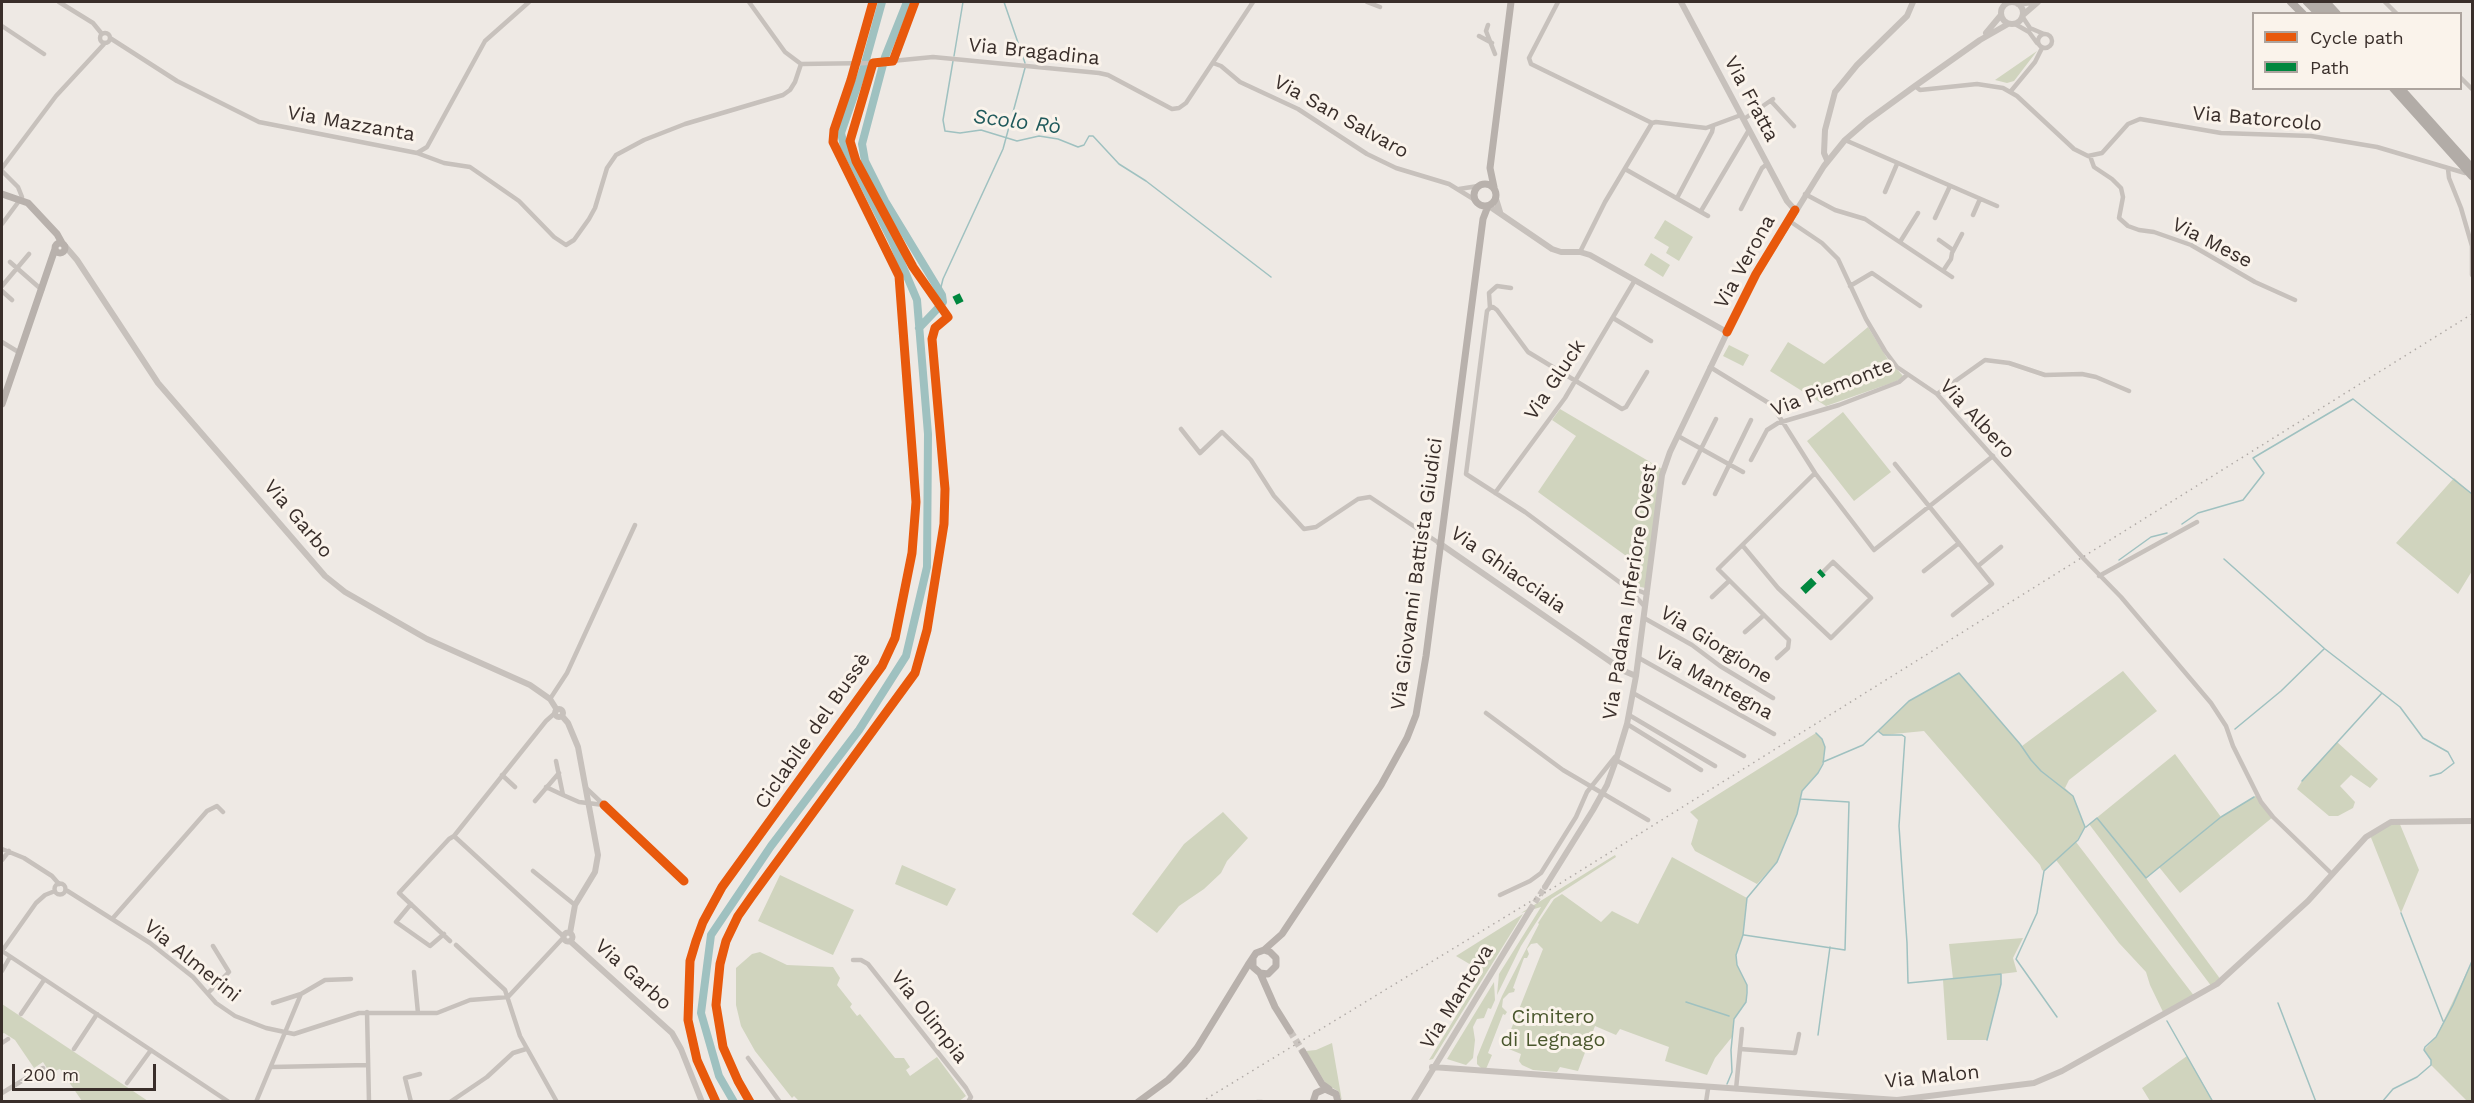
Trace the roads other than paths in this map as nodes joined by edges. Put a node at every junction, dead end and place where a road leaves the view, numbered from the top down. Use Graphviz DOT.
graph roads {
  1 [pos="59,2"];
  2 [pos="530,2"];
  3 [pos="749,2"];
  4 [pos="1253,2"];
  5 [pos="1367,2"];
  6 [pos="1511,2"];
  7 [pos="1558,2"];
  8 [pos="1681,2"];
  9 [pos="1913,2"];
  10 [pos="2000,2"];
  11 [pos="2033,2"];
  12 [pos="2038,2"];
  13 [pos="2013,3"];
  14 [pos="1380,7"];
  15 [pos="2001,12"];
  16 [pos="2022,16"];
  17 [pos="2008,24"];
  18 [pos="2015,24"];
  19 [pos="1488,25"];
  20 [pos="2,26"];
  21 [pos="102,34"];
  22 [pos="2044,34"];
  23 [pos="1479,36"];
  24 [pos="110,38"];
  25 [pos="1980,40"];
  26 [pos="1492,43"];
  27 [pos="2037,43"];
  28 [pos="105,44"];
  29 [pos="2042,48"];
  30 [pos="44,54"];
  31 [pos="1495,54"];
  32 [pos="1213,63"];
  33 [pos="801,64"];
  34 [pos="1915,86"];
  35 [pos="2396,90"];
  36 [pos="2010,91"];
  37 [pos="1742,117"];
  38 [pos="1652,123"];
  39 [pos="1713,126"];
  40 [pos="1794,126"];
  41 [pos="1749,130"];
  42 [pos="1845,140"];
  43 [pos="417,153"];
  44 [pos="2090,156"];
  45 [pos="1827,160"];
  46 [pos="1767,164"];
  47 [pos="1898,164"];
  48 [pos="1490,168"];
  49 [pos="2,169"];
  50 [pos="1625,169"];
  51 [pos="2448,169"];
  52 [pos="2470,172"];
  53 [pos="1479,185"];
  54 [pos="1950,186"];
  55 [pos="1494,187"];
  56 [pos="1459,189"];
  57 [pos="1885,192"];
  58 [pos="2,194"];
  59 [pos="1805,194"];
  60 [pos="1677,198"];
  61 [pos="1496,199"];
  62 [pos="1980,199"];
  63 [pos="21,200"];
  64 [pos="1476,202"];
  65 [pos="1488,206"];
  66 [pos="1997,206"];
  67 [pos="1741,209"];
  68 [pos="1795,210"];
  69 [pos="1701,211"];
  70 [pos="1918,213"];
  71 [pos="1502,215"];
  72 [pos="1973,215"];
  73 [pos="1708,216"];
  74 [pos="1935,218"];
  75 [pos="1483,219"];
  76 [pos="1788,220"];
  77 [pos="2,224"];
  78 [pos="1962,234"];
  79 [pos="1939,240"];
  80 [pos="1900,242"];
  81 [pos="60,248"];
  82 [pos="1953,250"];
  83 [pos="1580,252"];
  84 [pos="29,254"];
  85 [pos="10,262"];
  86 [pos="16,267"];
  87 [pos="1943,271"];
  88 [pos="2472,275"];
  89 [pos="1952,277"];
  90 [pos="1635,280"];
  91 [pos="2,286"];
  92 [pos="1851,286"];
  93 [pos="1511,288"];
  94 [pos="42,290"];
  95 [pos="2,291"];
  96 [pos="12,300"];
  97 [pos="2295,300"];
  98 [pos="1920,306"];
  99 [pos="1490,308"];
  100 [pos="1613,318"];
  101 [pos="1727,332"];
  102 [pos="1651,341"];
  103 [pos="2,343"];
  104 [pos="20,353"];
  105 [pos="1710,367"];
  106 [pos="1647,372"];
  107 [pos="1907,375"];
  108 [pos="1575,380"];
  109 [pos="2129,391"];
  110 [pos="1938,394"];
  111 [pos="2,404"];
  112 [pos="1716,419"];
  113 [pos="1751,420"];
  114 [pos="1784,421"];
  115 [pos="1181,429"];
  116 [pos="1678,436"];
  117 [pos="1702,449"];
  118 [pos="1993,456"];
  119 [pos="1751,460"];
  120 [pos="1730,464"];
  121 [pos="1895,464"];
  122 [pos="1743,472"];
  123 [pos="1815,473"];
  124 [pos="1684,483"];
  125 [pos="1495,493"];
  126 [pos="1715,494"];
  127 [pos="1929,506"];
  128 [pos="2197,522"];
  129 [pos="635,525"];
  130 [pos="1439,543"];
  131 [pos="1959,543"];
  132 [pos="1743,546"];
  133 [pos="2001,547"];
  134 [pos="1978,566"];
  135 [pos="1924,571"];
  136 [pos="1823,572"];
  137 [pos="2099,576"];
  138 [pos="1729,581"];
  139 [pos="1622,584"];
  140 [pos="1647,594"];
  141 [pos="1712,597"];
  142 [pos="1645,607"];
  143 [pos="1764,615"];
  144 [pos="1953,615"];
  145 [pos="1644,618"];
  146 [pos="1746,632"];
  147 [pos="1639,658"];
  148 [pos="1777,658"];
  149 [pos="1636,676"];
  150 [pos="1633,693"];
  151 [pos="1773,698"];
  152 [pos="550,699"];
  153 [pos="558,713"];
  154 [pos="1486,713"];
  155 [pos="1629,715"];
  156 [pos="1627,724"];
  157 [pos="1774,734"];
  158 [pos="1619,752"];
  159 [pos="1744,756"];
  160 [pos="1616,760"];
  161 [pos="556,761"];
  162 [pos="1714,766"];
  163 [pos="1701,770"];
  164 [pos="559,773"];
  165 [pos="502,775"];
  166 [pos="515,786"];
  167 [pos="546,787"];
  168 [pos="1591,787"];
  169 [pos="586,788"];
  170 [pos="1669,790"];
  171 [pos="1602,794"];
  172 [pos="563,795"];
  173 [pos="535,801"];
  174 [pos="589,802"];
  175 [pos="604,805"];
  176 [pos="223,812"];
  177 [pos="1648,820"];
  178 [pos="2472,821"];
  179 [pos="454,836"];
  180 [pos="2,849"];
  181 [pos="9,850"];
  182 [pos="2,860"];
  183 [pos="533,871"];
  184 [pos="2332,874"];
  185 [pos="684,881"];
  186 [pos="59,884"];
  187 [pos="1545,887"];
  188 [pos="66,890"];
  189 [pos="55,891"];
  190 [pos="1500,895"];
  191 [pos="411,904"];
  192 [pos="575,905"];
  193 [pos="1530,910"];
  194 [pos="113,918"];
  195 [pos="570,933"];
  196 [pos="444,934"];
  197 [pos="1282,934"];
  198 [pos="563,937"];
  199 [pos="450,940"];
  200 [pos="570,941"];
  201 [pos="456,945"];
  202 [pos="213,946"];
  203 [pos="1264,950"];
  204 [pos="2,951"];
  205 [pos="10,957"];
  206 [pos="1253,958"];
  207 [pos="1276,958"];
  208 [pos="853,960"];
  209 [pos="2,971"];
  210 [pos="414,972"];
  211 [pos="1271,972"];
  212 [pos="1258,973"];
  213 [pos="1241,978"];
  214 [pos="351,979"];
  215 [pos="44,980"];
  216 [pos="1269,992"];
  217 [pos="208,993"];
  218 [pos="301,994"];
  219 [pos="508,997"];
  220 [pos="273,1003"];
  221 [pos="367,1012"];
  222 [pos="418,1013"];
  223 [pos="21,1014"];
  224 [pos="97,1014"];
  225 [pos="1742,1029"];
  226 [pos="1290,1031"];
  227 [pos="285,1033"];
  228 [pos="1799,1034"];
  229 [pos="8,1039"];
  230 [pos="2,1043"];
  231 [pos="74,1049"];
  232 [pos="526,1049"];
  233 [pos="1740,1049"];
  234 [pos="151,1050"];
  235 [pos="1303,1053"];
  236 [pos="747,1058"];
  237 [pos="368,1065"];
  238 [pos="272,1067"];
  239 [pos="1432,1067"];
  240 [pos="43,1068"];
  241 [pos="420,1074"];
  242 [pos="1316,1074"];
  243 [pos="127,1083"];
  244 [pos="1329,1089"];
  245 [pos="1708,1089"];
  246 [pos="1736,1089"];
  247 [pos="2,1093"];
  248 [pos="1313,1098"];
  249 [pos="230,1101"];
  250 [pos="256,1101"];
  251 [pos="369,1101"];
  252 [pos="411,1101"];
  253 [pos="450,1101"];
  254 [pos="557,1101"];
  255 [pos="702,1101"];
  256 [pos="780,1101"];
  257 [pos="968,1101"];
  258 [pos="1138,1101"];
  259 [pos="1257,1101"];
  260 [pos="1262,1101"];
  261 [pos="1338,1101"];
  262 [pos="1413,1101"];
  263 [pos="1706,1101"];
  1 -- 21 [label="street, Via Mazzanta"];
  2 -- 43 [label="street, Via Mazzanta"];
  3 -- 33 [label="street"];
  4 -- 32 [label="street, Via Bragadina"];
  5 -- 14 [label="street"];
  6 -- 48 [label="main road"];
  7 -- 38 [label="street"];
  8 -- 37 [label="street, Via Fratta"];
  9 -- 45 [label="street"];
  10 -- 15 [label="street"];
  11 -- 13 [label="street, Via Verona"];
  12 -- 16 [label="street"];
  13 -- 15 [label="street, Via Verona"];
  13 -- 16 [label="street"];
  15 -- 17 [label="street"];
  15 -- 25 [label="street, Via Verona"];
  16 -- 18 [label="street"];
  16 -- 22 [label="street"];
  17 -- 18 [label="street, Via Verona"];
  17 -- 25 [label="street, Via Verona"];
  18 -- 27 [label="street"];
  19 -- 26 [label="street"];
  20 -- 30 [label="street"];
  21 -- 24 [label="street, Via Mazzanta"];
  21 -- 28 [label="street"];
  22 -- 27 [label="street"];
  22 -- 29 [label="street"];
  23 -- 26 [label="street"];
  24 -- 28 [label="street"];
  24 -- 43 [label="street, Via Mazzanta"];
  25 -- 34 [label="street, Via Verona"];
  26 -- 31 [label="street"];
  27 -- 29 [label="street"];
  28 -- 49 [label="street"];
  29 -- 36 [label="street"];
  32 -- 33 [label="street, Via Bragadina"];
  32 -- 56 [label="street, Via San Salvaro"];
  33 -- 43 [label="street"];
  34 -- 36 [label="street"];
  34 -- 42 [label="street, Via Verona"];
  35 -- 52 [label="highway"];
  36 -- 44 [label="street"];
  37 -- 39 [label="street"];
  37 -- 40 [label="street"];
  37 -- 41 [label="street, Via Fratta"];
  38 -- 39 [label="street"];
  38 -- 50 [label="street"];
  39 -- 60 [label="street"];
  41 -- 46 [label="street, Via Fratta"];
  41 -- 69 [label="street"];
  42 -- 45 [label="street, Via Verona"];
  42 -- 47 [label="street"];
  44 -- 51 [label="street, Via Batorcolo"];
  44 -- 97 [label="street, Via Mese"];
  45 -- 59 [label="street, Via Verona"];
  46 -- 67 [label="street"];
  46 -- 68 [label="street, Via Fratta"];
  47 -- 54 [label="street"];
  47 -- 57 [label="street"];
  48 -- 53 [label="main road"];
  48 -- 55 [label="main road"];
  49 -- 63 [label="street"];
  50 -- 60 [label="street"];
  50 -- 83 [label="street"];
  51 -- 52 [label="street, Via Batorcolo"];
  51 -- 88 [label="street"];
  53 -- 55 [label="main road"];
  53 -- 56 [label="street, Via San Salvaro"];
  53 -- 64 [label="main road"];
  54 -- 62 [label="street"];
  54 -- 74 [label="street"];
  55 -- 61 [label="main road"];
  56 -- 64 [label="street, Via San Salvaro"];
  58 -- 63 [label="main road"];
  59 -- 68 [label="street, Via Verona"];
  59 -- 80 [label="street"];
  60 -- 69 [label="street"];
  61 -- 65 [label="main road, Via Giovanni Battista Giudici"];
  61 -- 71 [label="street"];
  62 -- 66 [label="street"];
  62 -- 72 [label="street"];
  63 -- 77 [label="street"];
  63 -- 81 [label="main road"];
  64 -- 65 [label="main road"];
  64 -- 75 [label="main road, Via Giovanni Battista Giudici"];
  65 -- 71 [label="street"];
  65 -- 75 [label="main road, Via Giovanni Battista Giudici"];
  68 -- 76 [label="street, Via Verona"];
  69 -- 73 [label="street"];
  70 -- 80 [label="street"];
  71 -- 83 [label="street"];
  75 -- 130 [label="main road, Via Giovanni Battista Giudici"];
  76 -- 92 [label="street, Via Albero"];
  76 -- 101 [label="street, Via Verona"];
  78 -- 82 [label="street"];
  79 -- 82 [label="street"];
  80 -- 87 [label="street"];
  81 -- 94 [label="main road"];
  81 -- 152 [label="street, Via Garbo"];
  82 -- 87 [label="street"];
  83 -- 90 [label="street"];
  84 -- 86 [label="street"];
  85 -- 86 [label="street"];
  86 -- 91 [label="street"];
  86 -- 94 [label="street"];
  87 -- 89 [label="street"];
  90 -- 100 [label="street, Via Gluck"];
  90 -- 101 [label="street"];
  92 -- 98 [label="street"];
  92 -- 107 [label="street, Via Albero"];
  93 -- 99 [label="street"];
  94 -- 104 [label="main road"];
  95 -- 96 [label="street"];
  99 -- 108 [label="street"];
  99 -- 125 [label="street"];
  100 -- 102 [label="street"];
  100 -- 108 [label="street, Via Gluck"];
  101 -- 105 [label="street, Via Padana Inferiore Ovest"];
  103 -- 104 [label="street"];
  104 -- 111 [label="main road"];
  105 -- 114 [label="street"];
  105 -- 116 [label="street, Via Padana Inferiore Ovest"];
  106 -- 108 [label="street"];
  107 -- 110 [label="street, Via Albero"];
  107 -- 114 [label="street, Via Piemonte"];
  108 -- 125 [label="street, Via Gluck"];
  109 -- 110 [label="street"];
  110 -- 118 [label="street, Via Albero"];
  112 -- 117 [label="street"];
  113 -- 120 [label="street"];
  114 -- 119 [label="street, Via Piemonte"];
  114 -- 123 [label="street"];
  115 -- 130 [label="street, Via Ghiacciaia"];
  116 -- 117 [label="street"];
  116 -- 140 [label="street, Via Padana Inferiore Ovest"];
  117 -- 120 [label="street"];
  117 -- 124 [label="street"];
  118 -- 127 [label="street"];
  118 -- 137 [label="street, Via Albero"];
  120 -- 122 [label="street"];
  120 -- 126 [label="street"];
  121 -- 127 [label="street"];
  123 -- 127 [label="street"];
  123 -- 132 [label="street"];
  125 -- 139 [label="street"];
  127 -- 131 [label="street"];
  128 -- 137 [label="street"];
  129 -- 152 [label="street"];
  130 -- 149 [label="street, Via Ghiacciaia"];
  130 -- 197 [label="main road, Via Giovanni Battista Giudici"];
  131 -- 134 [label="street"];
  131 -- 135 [label="street"];
  132 -- 136 [label="street"];
  132 -- 138 [label="street"];
  133 -- 134 [label="street"];
  134 -- 144 [label="street"];
  137 -- 184 [label="street, Via Albero"];
  138 -- 141 [label="street"];
  138 -- 143 [label="street"];
  139 -- 140 [label="street"];
  139 -- 142 [label="street"];
  140 -- 142 [label="street, Via Padana Inferiore Ovest"];
  142 -- 145 [label="street, Via Padana Inferiore Ovest"];
  143 -- 146 [label="street"];
  143 -- 148 [label="street"];
  145 -- 147 [label="street, Via Padana Inferiore Ovest"];
  145 -- 151 [label="street, Via Giorgione"];
  147 -- 149 [label="street, Via Padana Inferiore Ovest"];
  147 -- 157 [label="street, Via Mantegna"];
  149 -- 150 [label="street, Via Padana Inferiore Ovest"];
  150 -- 155 [label="street, Via Padana Inferiore Ovest"];
  150 -- 159 [label="street"];
  152 -- 153 [label="street, Via Garbo"];
  153 -- 165 [label="street"];
  153 -- 169 [label="street, Via Garbo"];
  154 -- 168 [label="street"];
  155 -- 156 [label="street, Via Padana Inferiore Ovest"];
  155 -- 162 [label="street"];
  156 -- 158 [label="street, Via Padana Inferiore Ovest"];
  156 -- 163 [label="street"];
  158 -- 160 [label="street, Via Padana Inferiore Ovest"];
  158 -- 168 [label="street"];
  160 -- 170 [label="street"];
  160 -- 171 [label="street, Via Padana Inferiore Ovest"];
  161 -- 164 [label="street"];
  164 -- 167 [label="street"];
  164 -- 172 [label="street"];
  165 -- 166 [label="street"];
  165 -- 179 [label="street"];
  167 -- 172 [label="street"];
  167 -- 173 [label="street"];
  168 -- 171 [label="street"];
  168 -- 190 [label="street"];
  169 -- 174 [label="street, Via Garbo"];
  169 -- 175 [label="street"];
  171 -- 177 [label="street"];
  171 -- 187 [label="street, Via Padana Inferiore Ovest"];
  172 -- 174 [label="street"];
  174 -- 175 [label="street"];
  174 -- 192 [label="street, Via Garbo"];
  175 -- 185 [label="street"];
  176 -- 194 [label="street"];
  178 -- 184 [label="street, Via Malon"];
  179 -- 191 [label="street"];
  179 -- 198 [label="street"];
  180 -- 181 [label="street"];
  181 -- 182 [label="street"];
  181 -- 186 [label="street, Via Almerini"];
  183 -- 192 [label="street"];
  184 -- 246 [label="street, Via Malon"];
  186 -- 188 [label="street, Via Almerini"];
  186 -- 189 [label="street"];
  188 -- 189 [label="street"];
  188 -- 194 [label="street, Via Almerini"];
  189 -- 204 [label="street"];
  191 -- 196 [label="street"];
  191 -- 196 [label="street"];
  192 -- 195 [label="street, Via Garbo"];
  193 -- 239 [label="street, Via Mantova"];
  194 -- 217 [label="street, Via Almerini"];
  195 -- 198 [label="street, Via Garbo"];
  195 -- 200 [label="street, Via Garbo"];
  196 -- 199 [label="street"];
  197 -- 203 [label="main road, Via Giovanni Battista Giudici"];
  197 -- 207 [label="main road, Via Giovanni Battista Giudici"];
  198 -- 200 [label="street, Via Garbo"];
  198 -- 219 [label="street"];
  200 -- 255 [label="street, Via Garbo"];
  201 -- 219 [label="street"];
  202 -- 217 [label="street"];
  203 -- 206 [label="main road, Via Giovanni Battista Giudici"];
  203 -- 207 [label="main road"];
  204 -- 205 [label="street"];
  205 -- 209 [label="street"];
  205 -- 215 [label="street"];
  206 -- 212 [label="main road"];
  206 -- 213 [label="main road, Via Giovanni Battista Giudici"];
  207 -- 211 [label="main road, Via Giovanni Battista Giudici"];
  208 -- 257 [label="street, Via Olimpia"];
  210 -- 222 [label="street"];
  211 -- 212 [label="main road"];
  211 -- 216 [label="main road, Via Giovanni Battista Giudici"];
  212 -- 213 [label="main road"];
  212 -- 216 [label="main road"];
  213 -- 258 [label="main road, Via Giovanni Battista Giudici"];
  214 -- 218 [label="street"];
  215 -- 223 [label="street"];
  215 -- 224 [label="street"];
  216 -- 226 [label="main road"];
  217 -- 227 [label="street, Via Almerini"];
  218 -- 220 [label="street"];
  218 -- 227 [label="street"];
  219 -- 222 [label="street, Via Almerini"];
  219 -- 232 [label="street"];
  221 -- 222 [label="street, Via Almerini"];
  221 -- 227 [label="street, Via Almerini"];
  221 -- 237 [label="street"];
  224 -- 231 [label="street"];
  224 -- 234 [label="street"];
  225 -- 233 [label="street"];
  227 -- 238 [label="street"];
  228 -- 233 [label="street"];
  229 -- 230 [label="street"];
  232 -- 253 [label="street"];
  232 -- 254 [label="street"];
  233 -- 246 [label="street"];
  234 -- 243 [label="street"];
  234 -- 249 [label="street"];
  235 -- 242 [label="main road"];
  236 -- 256 [label="street"];
  237 -- 238 [label="street"];
  237 -- 251 [label="street"];
  238 -- 250 [label="street"];
  239 -- 245 [label="street, Via Malon"];
  239 -- 262 [label="street, Via Mantova"];
  240 -- 247 [label="street"];
  241 -- 252 [label="street"];
  242 -- 244 [label="main road"];
  242 -- 248 [label="main road"];
  244 -- 248 [label="main road"];
  244 -- 261 [label="main road"];
  245 -- 246 [label="street, Via Malon"];
  245 -- 263 [label="street"];
  259 -- 260 [label="street"];
}
